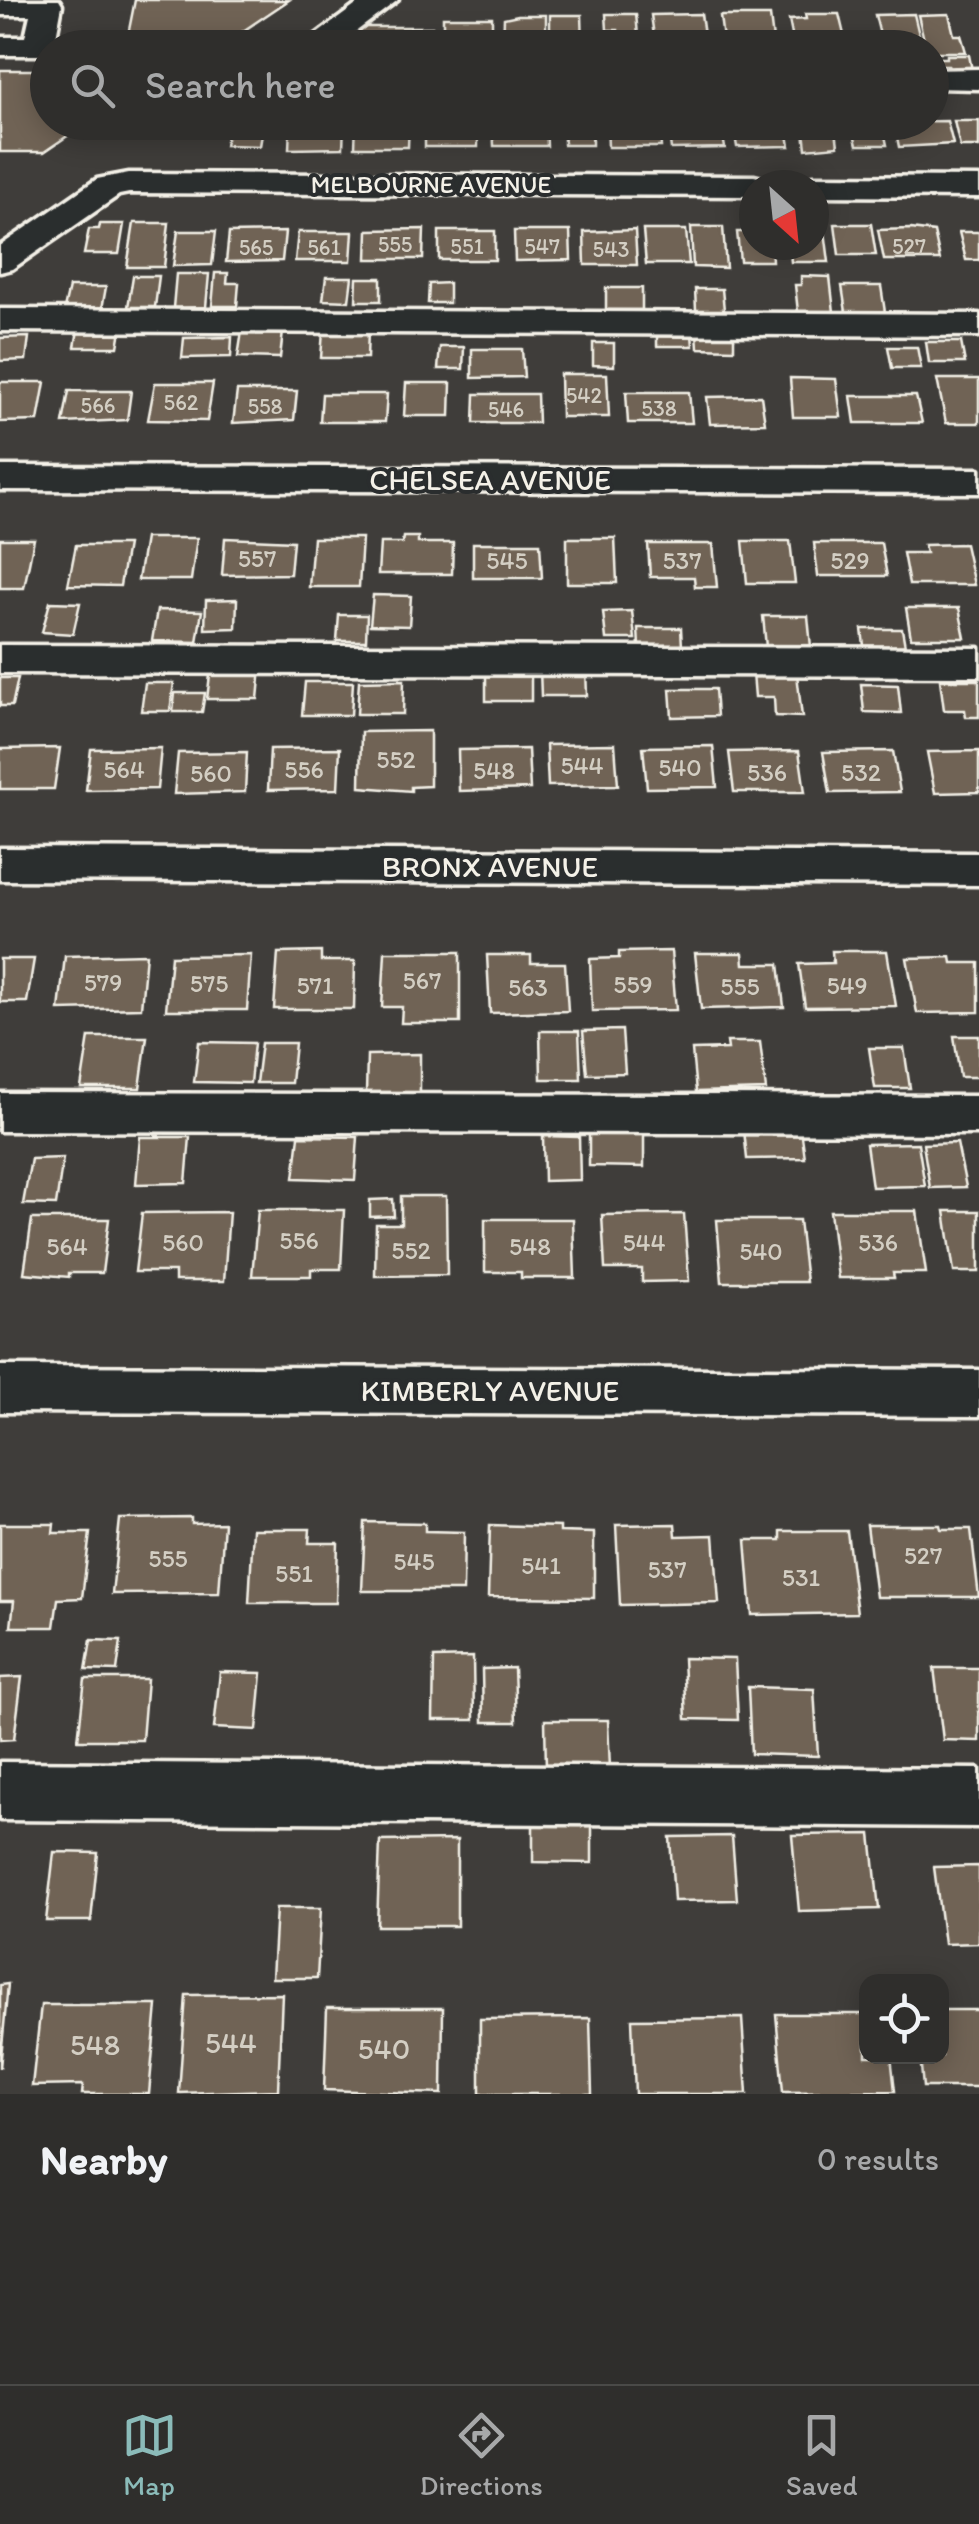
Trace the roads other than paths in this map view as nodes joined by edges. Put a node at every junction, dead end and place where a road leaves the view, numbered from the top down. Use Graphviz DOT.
graph roads {
  1 [pos="383,0"];
  2 [pos="0,6"];
  3 [pos="42,30"];
  4 [pos="339,30"];
  5 [pos="0,46"];
  6 [pos="30,46"];
  7 [pos="949,79"];
  8 [pos="979,79"];
  9 [pos="739,186"];
  10 [pos="829,186"];
  11 [pos="979,187"];
  12 [pos="0,262"];
  13 [pos="0,320"];
  14 [pos="979,324"];
  15 [pos="0,478"];
  16 [pos="979,481"];
  17 [pos="0,660"];
  18 [pos="979,662"];
  19 [pos="0,864"];
  20 [pos="979,869"];
  21 [pos="0,1112"];
  22 [pos="979,1114"];
  23 [pos="0,1388"];
  24 [pos="979,1392"];
  25 [pos="0,1791"];
  26 [pos="979,1798"];
  1 -- 4 [label="street"];
  2 -- 3 [label="street"];
  5 -- 6 [label="street"];
  7 -- 8 [label="street"];
  9 -- 12 [label="street, MELBOURNE AVENUE"];
  10 -- 11 [label="street"];
  13 -- 14 [label="street"];
  15 -- 16 [label="street, CHELSEA AVENUE"];
  17 -- 18 [label="street"];
  19 -- 20 [label="street, BRONX AVENUE"];
  21 -- 22 [label="street"];
  23 -- 24 [label="street, KIMBERLY AVENUE"];
  25 -- 26 [label="street"];
}
